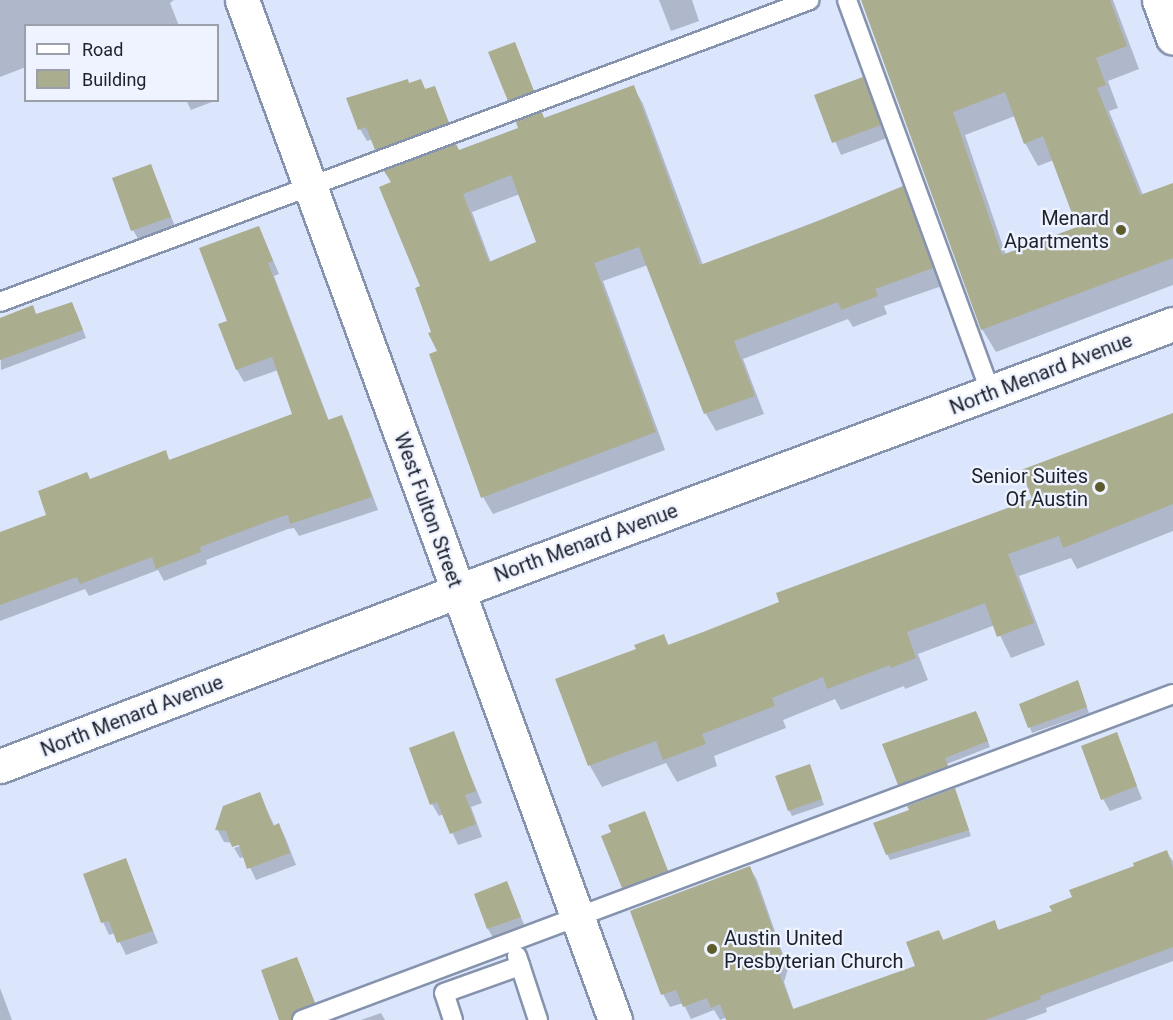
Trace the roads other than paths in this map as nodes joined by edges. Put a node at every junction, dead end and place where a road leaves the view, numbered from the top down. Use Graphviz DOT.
graph roads {
  1 [pos="242,0"];
  2 [pos="810,0"];
  3 [pos="847,0"];
  4 [pos="1159,0"];
  5 [pos="1173,38"];
  6 [pos="310,186"];
  7 [pos="0,303"];
  8 [pos="1173,324"];
  9 [pos="991,393"];
  10 [pos="458,591"];
  11 [pos="1173,694"];
  12 [pos="0,766"];
  13 [pos="577,916"];
  14 [pos="511,941"];
  15 [pos="520,966"];
  16 [pos="302,1020"];
  17 [pos="453,1020"];
  18 [pos="538,1020"];
  19 [pos="615,1020"];
  1 -- 6 [label="street, West Fulton Street"];
  2 -- 6 [label="lane"];
  3 -- 9 [label="lane"];
  4 -- 5 [label="street"];
  6 -- 7 [label="lane"];
  6 -- 10 [label="street, West Fulton Street"];
  8 -- 9 [label="street, North Menard Avenue"];
  9 -- 10 [label="street, North Menard Avenue"];
  10 -- 12 [label="street, North Menard Avenue"];
  10 -- 13 [label="street, West Fulton Street"];
  11 -- 13 [label="lane"];
  13 -- 14 [label="lane"];
  13 -- 19 [label="street, West Fulton Street"];
  14 -- 15 [label="lane"];
  14 -- 16 [label="lane"];
  15 -- 17 [label="lane"];
  15 -- 18 [label="lane"];
}
